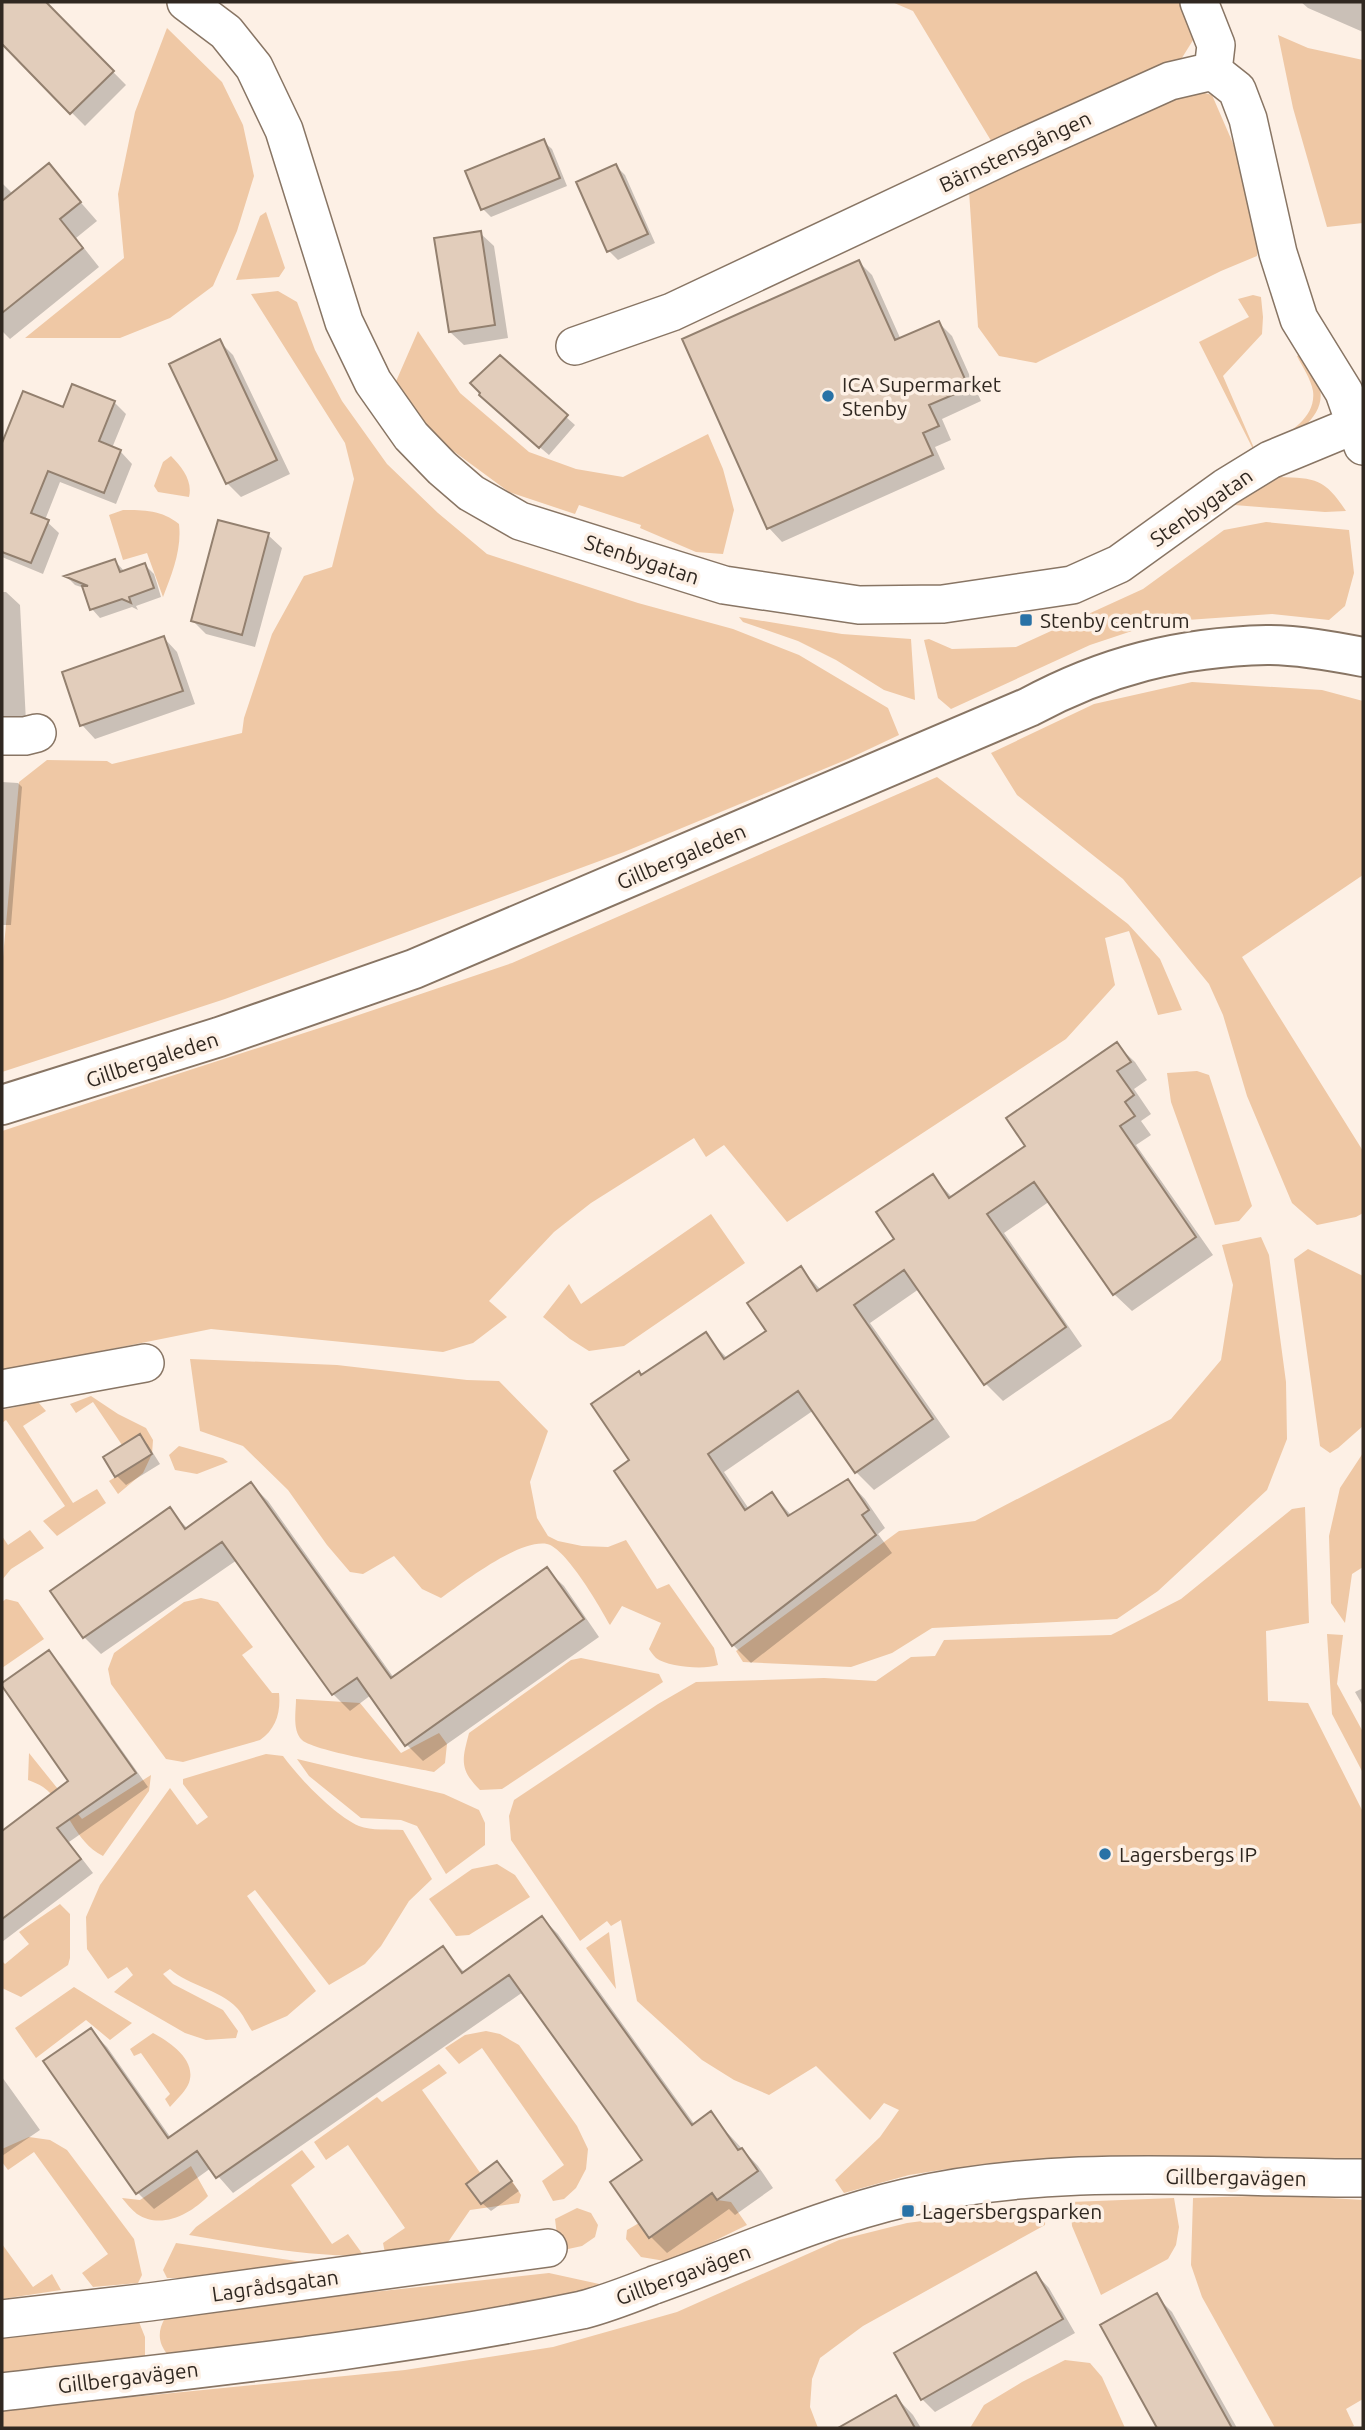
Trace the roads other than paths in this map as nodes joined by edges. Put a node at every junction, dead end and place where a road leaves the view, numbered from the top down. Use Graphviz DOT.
graph roads {
  1 [pos="186,2"];
  2 [pos="1199,2"];
  3 [pos="1213,71"];
  4 [pos="575,346"];
  5 [pos="1360,435"];
  6 [pos="1363,657"];
  7 [pos="2,1105"];
  8 [pos="145,1363"];
  9 [pos="2,1389"];
  10 [pos="1363,2178"];
  11 [pos="548,2248"];
  12 [pos="2,2319"];
  13 [pos="2,2392"];
  1 -- 5 [label="street, Stenbygatan"];
  2 -- 3 [label="street"];
  3 -- 4 [label="street, Bärnstensgången"];
  3 -- 5 [label="street, Stenbygatan"];
  6 -- 7 [label="main road, Gillbergaleden"];
  8 -- 9 [label="street"];
  10 -- 13 [label="street, Gillbergavägen"];
  11 -- 12 [label="street, Lagrådsgatan"];
}
